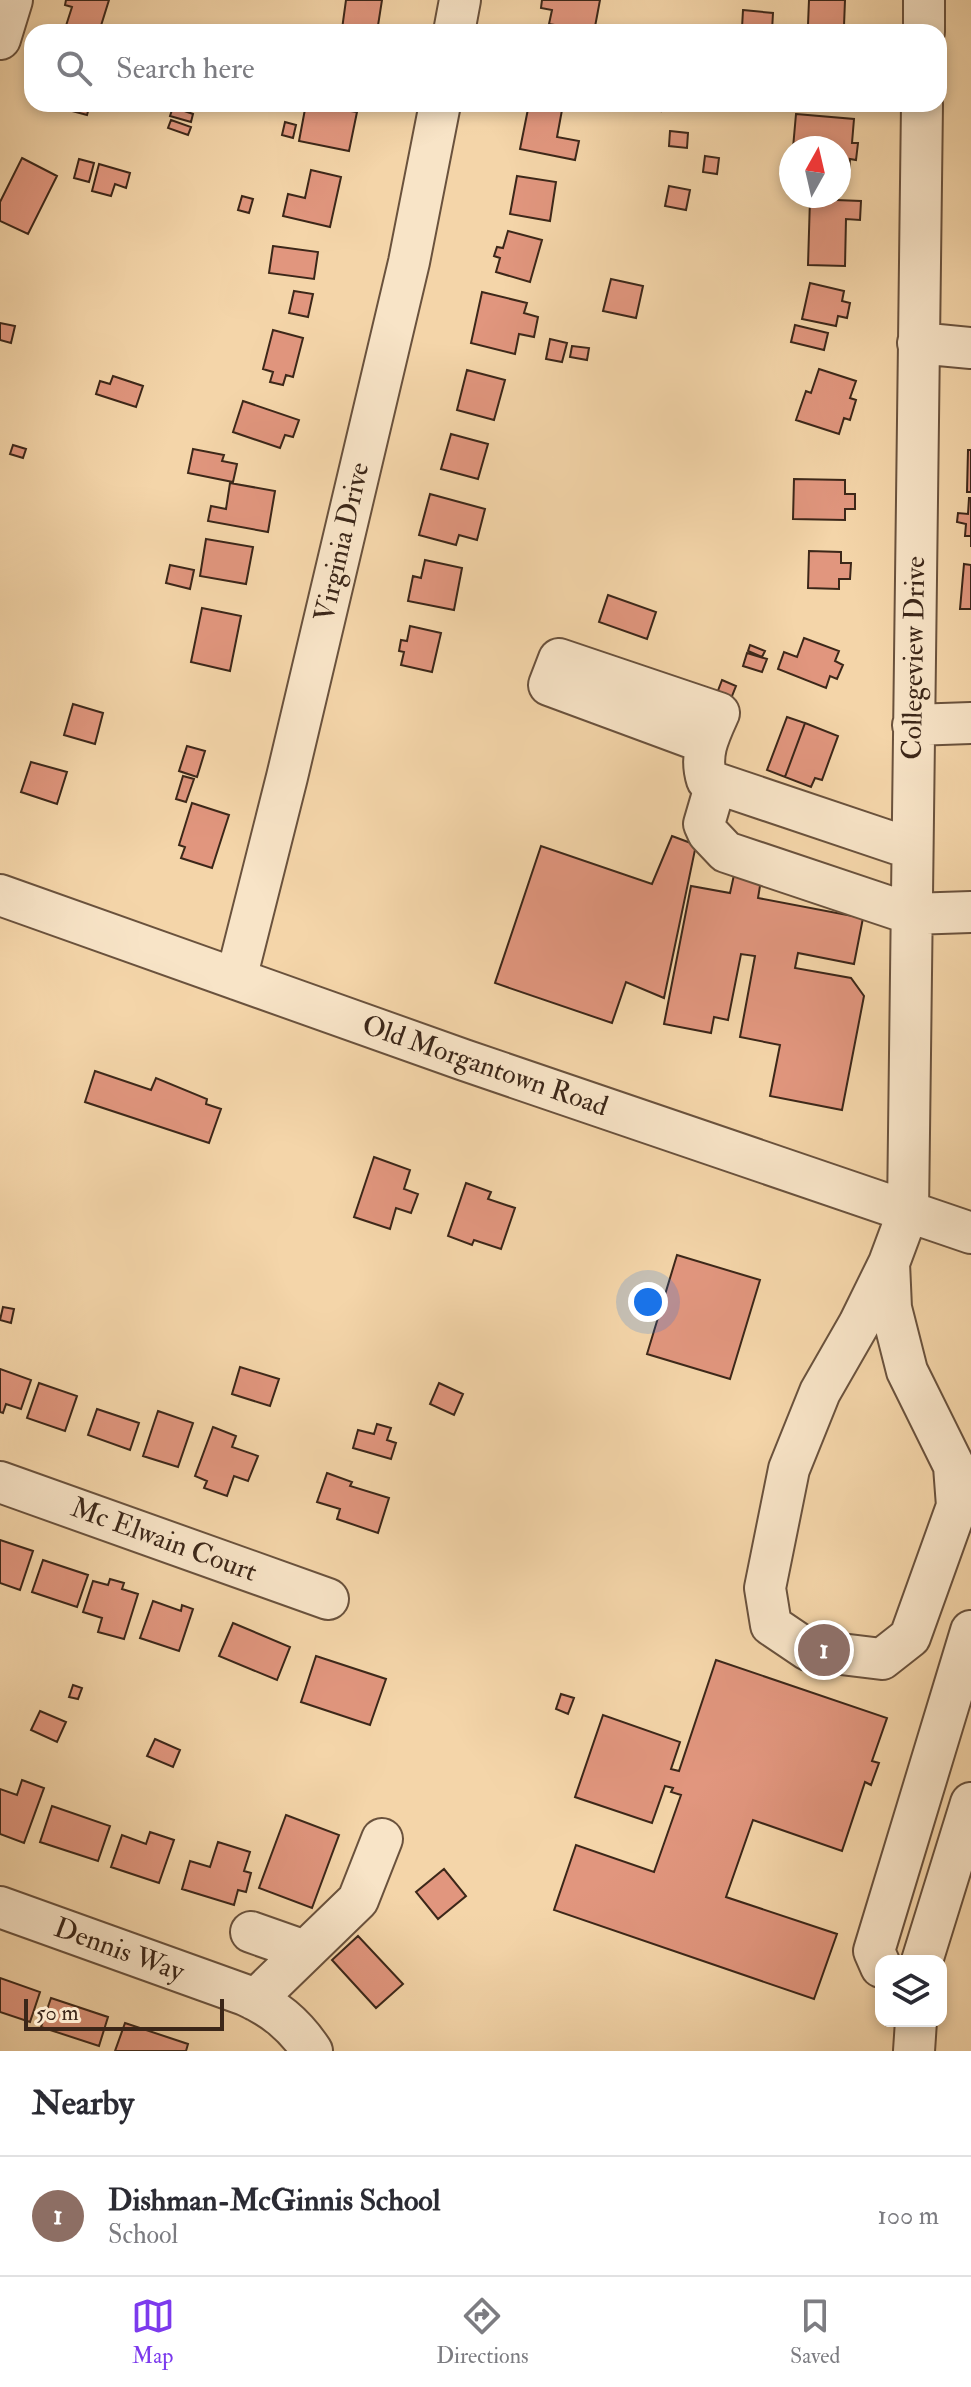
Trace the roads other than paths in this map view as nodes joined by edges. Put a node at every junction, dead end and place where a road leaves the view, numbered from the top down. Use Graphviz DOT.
graph roads {
  1 [pos="12,0"];
  2 [pos="460,0"];
  3 [pos="924,0"];
  4 [pos="456,24"];
  5 [pos="924,24"];
  6 [pos="0,39"];
  7 [pos="438,112"];
  8 [pos="922,112"];
  9 [pos="918,343"];
  10 [pos="971,348"];
  11 [pos="971,723"];
  12 [pos="913,725"];
  13 [pos="706,743"];
  14 [pos="716,783"];
  15 [pos="912,849"];
  16 [pos="0,895"];
  17 [pos="971,912"];
  18 [pos="911,914"];
  19 [pos="236,979"];
  20 [pos="908,1212"];
  21 [pos="971,1233"];
  22 [pos="889,1263"];
  23 [pos="836,1365"];
  24 [pos="905,1365"];
  25 [pos="0,1482"];
  26 [pos="328,1599"];
  27 [pos="971,1631"];
  28 [pos="971,1803"];
  29 [pos="382,1839"];
  30 [pos="0,1907"];
  31 [pos="251,1932"];
  32 [pos="305,1951"];
  33 [pos="876,1955"];
  34 [pos="924,1955"];
  35 [pos="255,2000"];
  36 [pos="916,2027"];
  37 [pos="312,2051"];
  38 [pos="914,2051"];
  1 -- 6 [label="street"];
  2 -- 4 [label="street"];
  3 -- 5 [label="street"];
  7 -- 19 [label="street, Virginia Drive"];
  8 -- 9 [label="street, Collegeview Drive"];
  9 -- 10 [label="street"];
  9 -- 12 [label="street, Collegeview Drive"];
  11 -- 12 [label="street"];
  12 -- 15 [label="street, Collegeview Drive"];
  13 -- 14 [label="street"];
  14 -- 15 [label="street"];
  14 -- 18 [label="street"];
  15 -- 18 [label="street, Collegeview Drive"];
  16 -- 19 [label="street, Old Morgantown Road"];
  17 -- 18 [label="street"];
  18 -- 20 [label="street, Collegeview Drive"];
  19 -- 20 [label="street, Old Morgantown Road"];
  20 -- 21 [label="street, Old Morgantown Road"];
  20 -- 22 [label="street, Collegeview Drive"];
  22 -- 23 [label="street, Collegeview Drive"];
  22 -- 24 [label="street, Collegeview Drive"];
  23 -- 24 [label="street"];
  23 -- 24 [label="street, Collegeview Drive"];
  25 -- 26 [label="street, Mc Elwain Court"];
  27 -- 33 [label="street"];
  28 -- 34 [label="street"];
  29 -- 32 [label="street"];
  30 -- 35 [label="street, Dennis Way"];
  31 -- 32 [label="street"];
  32 -- 35 [label="street"];
  35 -- 37 [label="street, Dennis Way"];
  36 -- 38 [label="street"];
}
